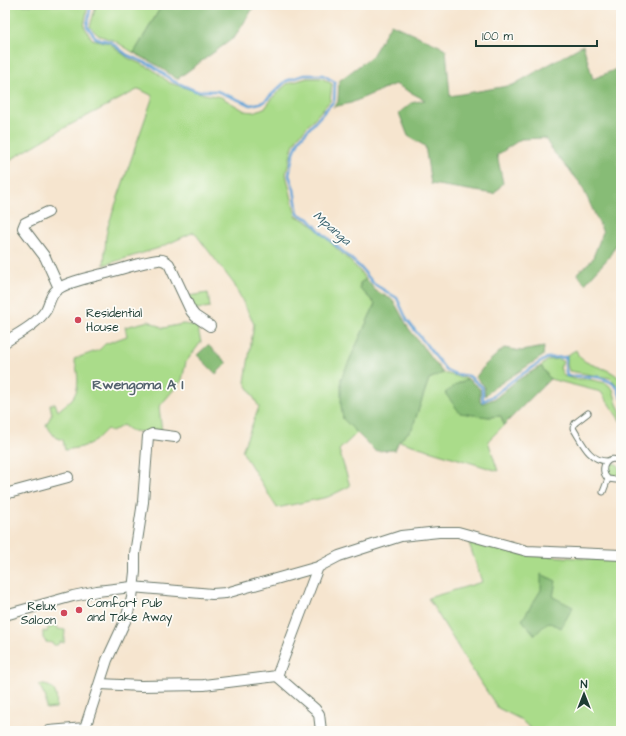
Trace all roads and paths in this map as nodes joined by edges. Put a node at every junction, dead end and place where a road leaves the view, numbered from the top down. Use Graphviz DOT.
graph roads {
  1 [pos="48,212"];
  2 [pos="59,288"];
  3 [pos="210,326"];
  4 [pos="5,342"];
  5 [pos="588,413"];
  6 [pos="175,436"];
  7 [pos="607,461"];
  8 [pos="621,462"];
  9 [pos="68,477"];
  10 [pos="621,477"];
  11 [pos="608,479"];
  12 [pos="603,492"];
  13 [pos="5,494"];
  14 [pos="621,555"];
  15 [pos="318,567"];
  16 [pos="132,587"];
  17 [pos="5,615"];
  18 [pos="277,676"];
  19 [pos="100,684"];
  20 [pos="49,731"];
  21 [pos="321,731"];
  1 -- 2 [label="street"];
  2 -- 3 [label="street"];
  2 -- 4 [label="street"];
  5 -- 7 [label="lane"];
  6 -- 16 [label="street"];
  7 -- 8 [label="lane"];
  7 -- 11 [label="lane"];
  9 -- 13 [label="street"];
  10 -- 11 [label="lane"];
  11 -- 12 [label="lane"];
  14 -- 15 [label="street"];
  15 -- 16 [label="street"];
  15 -- 18 [label="street"];
  16 -- 17 [label="street"];
  16 -- 19 [label="street"];
  18 -- 19 [label="street"];
  18 -- 21 [label="street"];
  19 -- 20 [label="street"];
}
